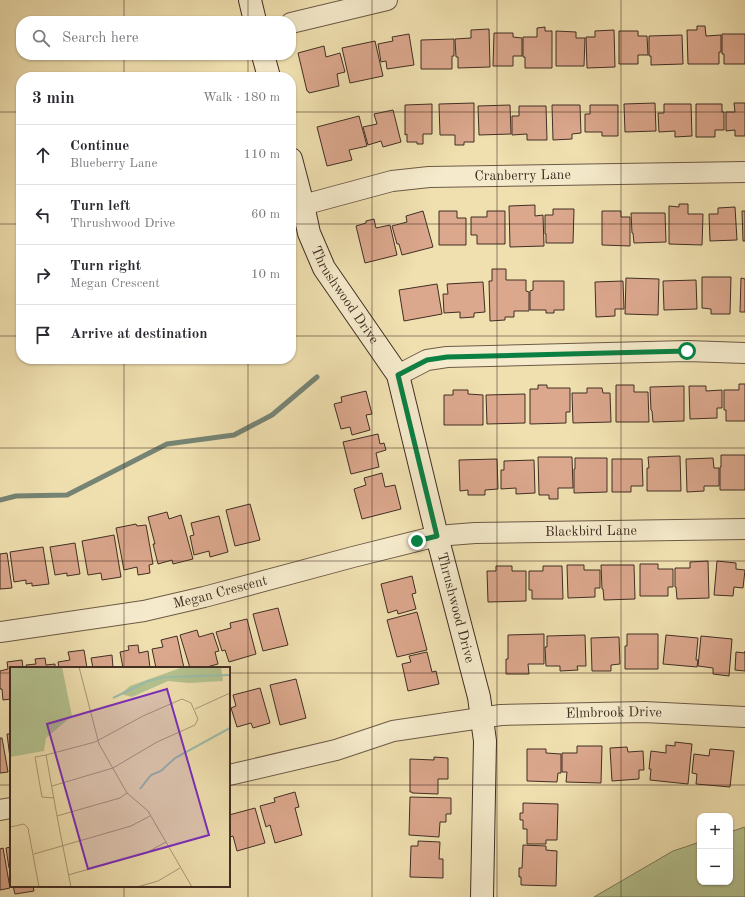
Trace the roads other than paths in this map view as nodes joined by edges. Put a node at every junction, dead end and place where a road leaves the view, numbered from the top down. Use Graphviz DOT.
graph roads {
  1 [pos="250,0"];
  2 [pos="386,0"];
  3 [pos="254,16"];
  4 [pos="296,22"];
  5 [pos="265,60"];
  6 [pos="268,72"];
  7 [pos="745,172"];
  8 [pos="296,178"];
  9 [pos="303,205"];
  10 [pos="745,353"];
  11 [pos="398,375"];
  12 [pos="745,529"];
  13 [pos="437,536"];
  14 [pos="0,632"];
  15 [pos="482,717"];
  16 [pos="745,717"];
  17 [pos="230,775"];
  18 [pos="10,808"];
  19 [pos="0,810"];
  20 [pos="482,897"];
  1 -- 3 [label="street"];
  2 -- 4 [label="street"];
  5 -- 6 [label="street"];
  7 -- 9 [label="street, Cranberry Lane"];
  8 -- 9 [label="street, Thrushwood Drive"];
  9 -- 11 [label="street, Thrushwood Drive"];
  10 -- 11 [label="street"];
  11 -- 13 [label="street, Thrushwood Drive"];
  12 -- 13 [label="street, Blackbird Lane"];
  13 -- 14 [label="street, Megan Crescent"];
  13 -- 15 [label="street, Thrushwood Drive"];
  15 -- 16 [label="street, Elmbrook Drive"];
  15 -- 17 [label="street"];
  15 -- 20 [label="street, Thrushwood Drive"];
  18 -- 19 [label="street"];
}
